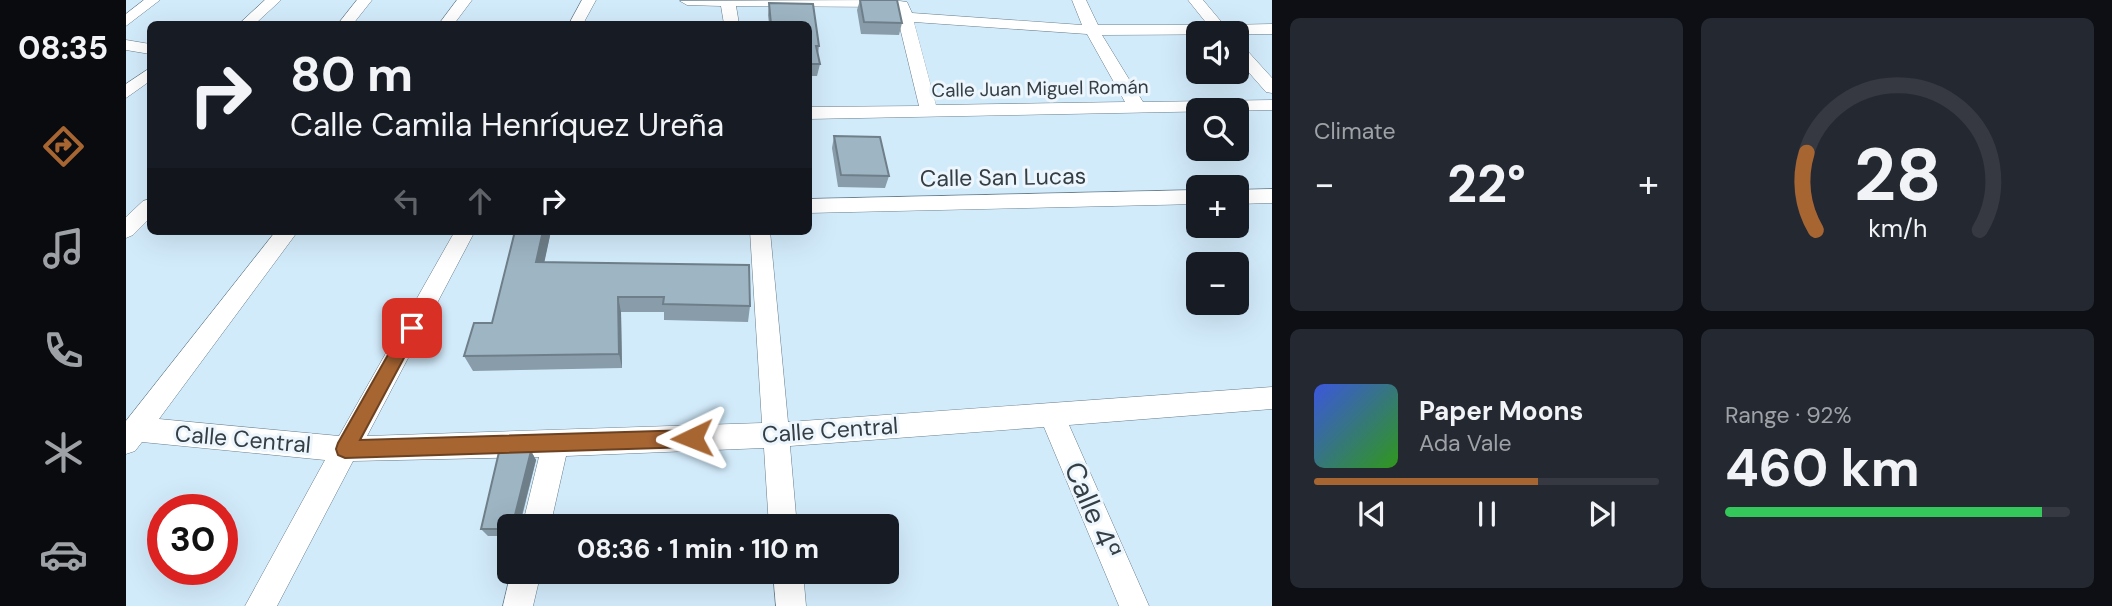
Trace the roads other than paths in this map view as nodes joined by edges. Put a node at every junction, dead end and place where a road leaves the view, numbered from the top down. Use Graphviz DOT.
graph roads {
  1 [pos="153,0"];
  2 [pos="274,0"];
  3 [pos="365,0"];
  4 [pos="465,0"];
  5 [pos="589,0"];
  6 [pos="1079,0"];
  7 [pos="1195,0"];
  8 [pos="687,1"];
  9 [pos="728,1"];
  10 [pos="902,7"];
  11 [pos="126,21"];
  12 [pos="250,21"];
  13 [pos="348,21"];
  14 [pos="448,21"];
  15 [pos="578,21"];
  16 [pos="730,21"];
  17 [pos="1213,21"];
  18 [pos="1272,29"];
  19 [pos="1092,30"];
  20 [pos="1249,30"];
  21 [pos="1186,31"];
  22 [pos="126,45"];
  23 [pos="147,48"];
  24 [pos="1249,62"];
  25 [pos="147,76"];
  26 [pos="1272,88"];
  27 [pos="126,93"];
  28 [pos="1272,105"];
  29 [pos="1137,107"];
  30 [pos="929,111"];
  31 [pos="812,113"];
  32 [pos="1272,196"];
  33 [pos="1186,197"];
  34 [pos="1249,197"];
  35 [pos="812,206"];
  36 [pos="147,209"];
  37 [pos="126,230"];
  38 [pos="285,235"];
  39 [pos="463,235"];
  40 [pos="760,235"];
  41 [pos="1272,398"];
  42 [pos="1051,414"];
  43 [pos="131,435"];
  44 [pos="775,435"];
  45 [pos="555,443"];
  46 [pos="345,449"];
  47 [pos="539,514"];
  48 [pos="782,514"];
  49 [pos="523,584"];
  50 [pos="789,584"];
  51 [pos="260,606"];
  52 [pos="518,606"];
  53 [pos="791,606"];
  54 [pos="1134,606"];
  1 -- 11 [label="street"];
  2 -- 12 [label="street"];
  3 -- 13 [label="street"];
  4 -- 14 [label="street"];
  5 -- 15 [label="street"];
  6 -- 19 [label="street"];
  7 -- 17 [label="street"];
  8 -- 9 [label="street"];
  9 -- 10 [label="street"];
  9 -- 16 [label="street"];
  10 -- 19 [label="street"];
  10 -- 30 [label="street"];
  18 -- 20 [label="street"];
  19 -- 21 [label="street"];
  19 -- 29 [label="street"];
  22 -- 23 [label="street"];
  24 -- 26 [label="street"];
  25 -- 27 [label="street"];
  28 -- 29 [label="street, Calle Juan Miguel Román"];
  29 -- 30 [label="street, Calle Juan Miguel Román"];
  30 -- 31 [label="street, Calle Juan Miguel Román"];
  32 -- 34 [label="street"];
  33 -- 35 [label="street, Calle San Lucas"];
  36 -- 37 [label="street"];
  38 -- 43 [label="street"];
  39 -- 46 [label="street"];
  40 -- 44 [label="street"];
  41 -- 42 [label="street, Calle Central"];
  42 -- 44 [label="street, Calle Central"];
  42 -- 54 [label="street, Calle 4ª"];
  43 -- 46 [label="street, Calle Central"];
  44 -- 45 [label="street, Calle Central"];
  44 -- 48 [label="street"];
  45 -- 46 [label="street, Calle Central"];
  45 -- 47 [label="street"];
  46 -- 51 [label="street"];
  49 -- 52 [label="street"];
  50 -- 53 [label="street"];
}
